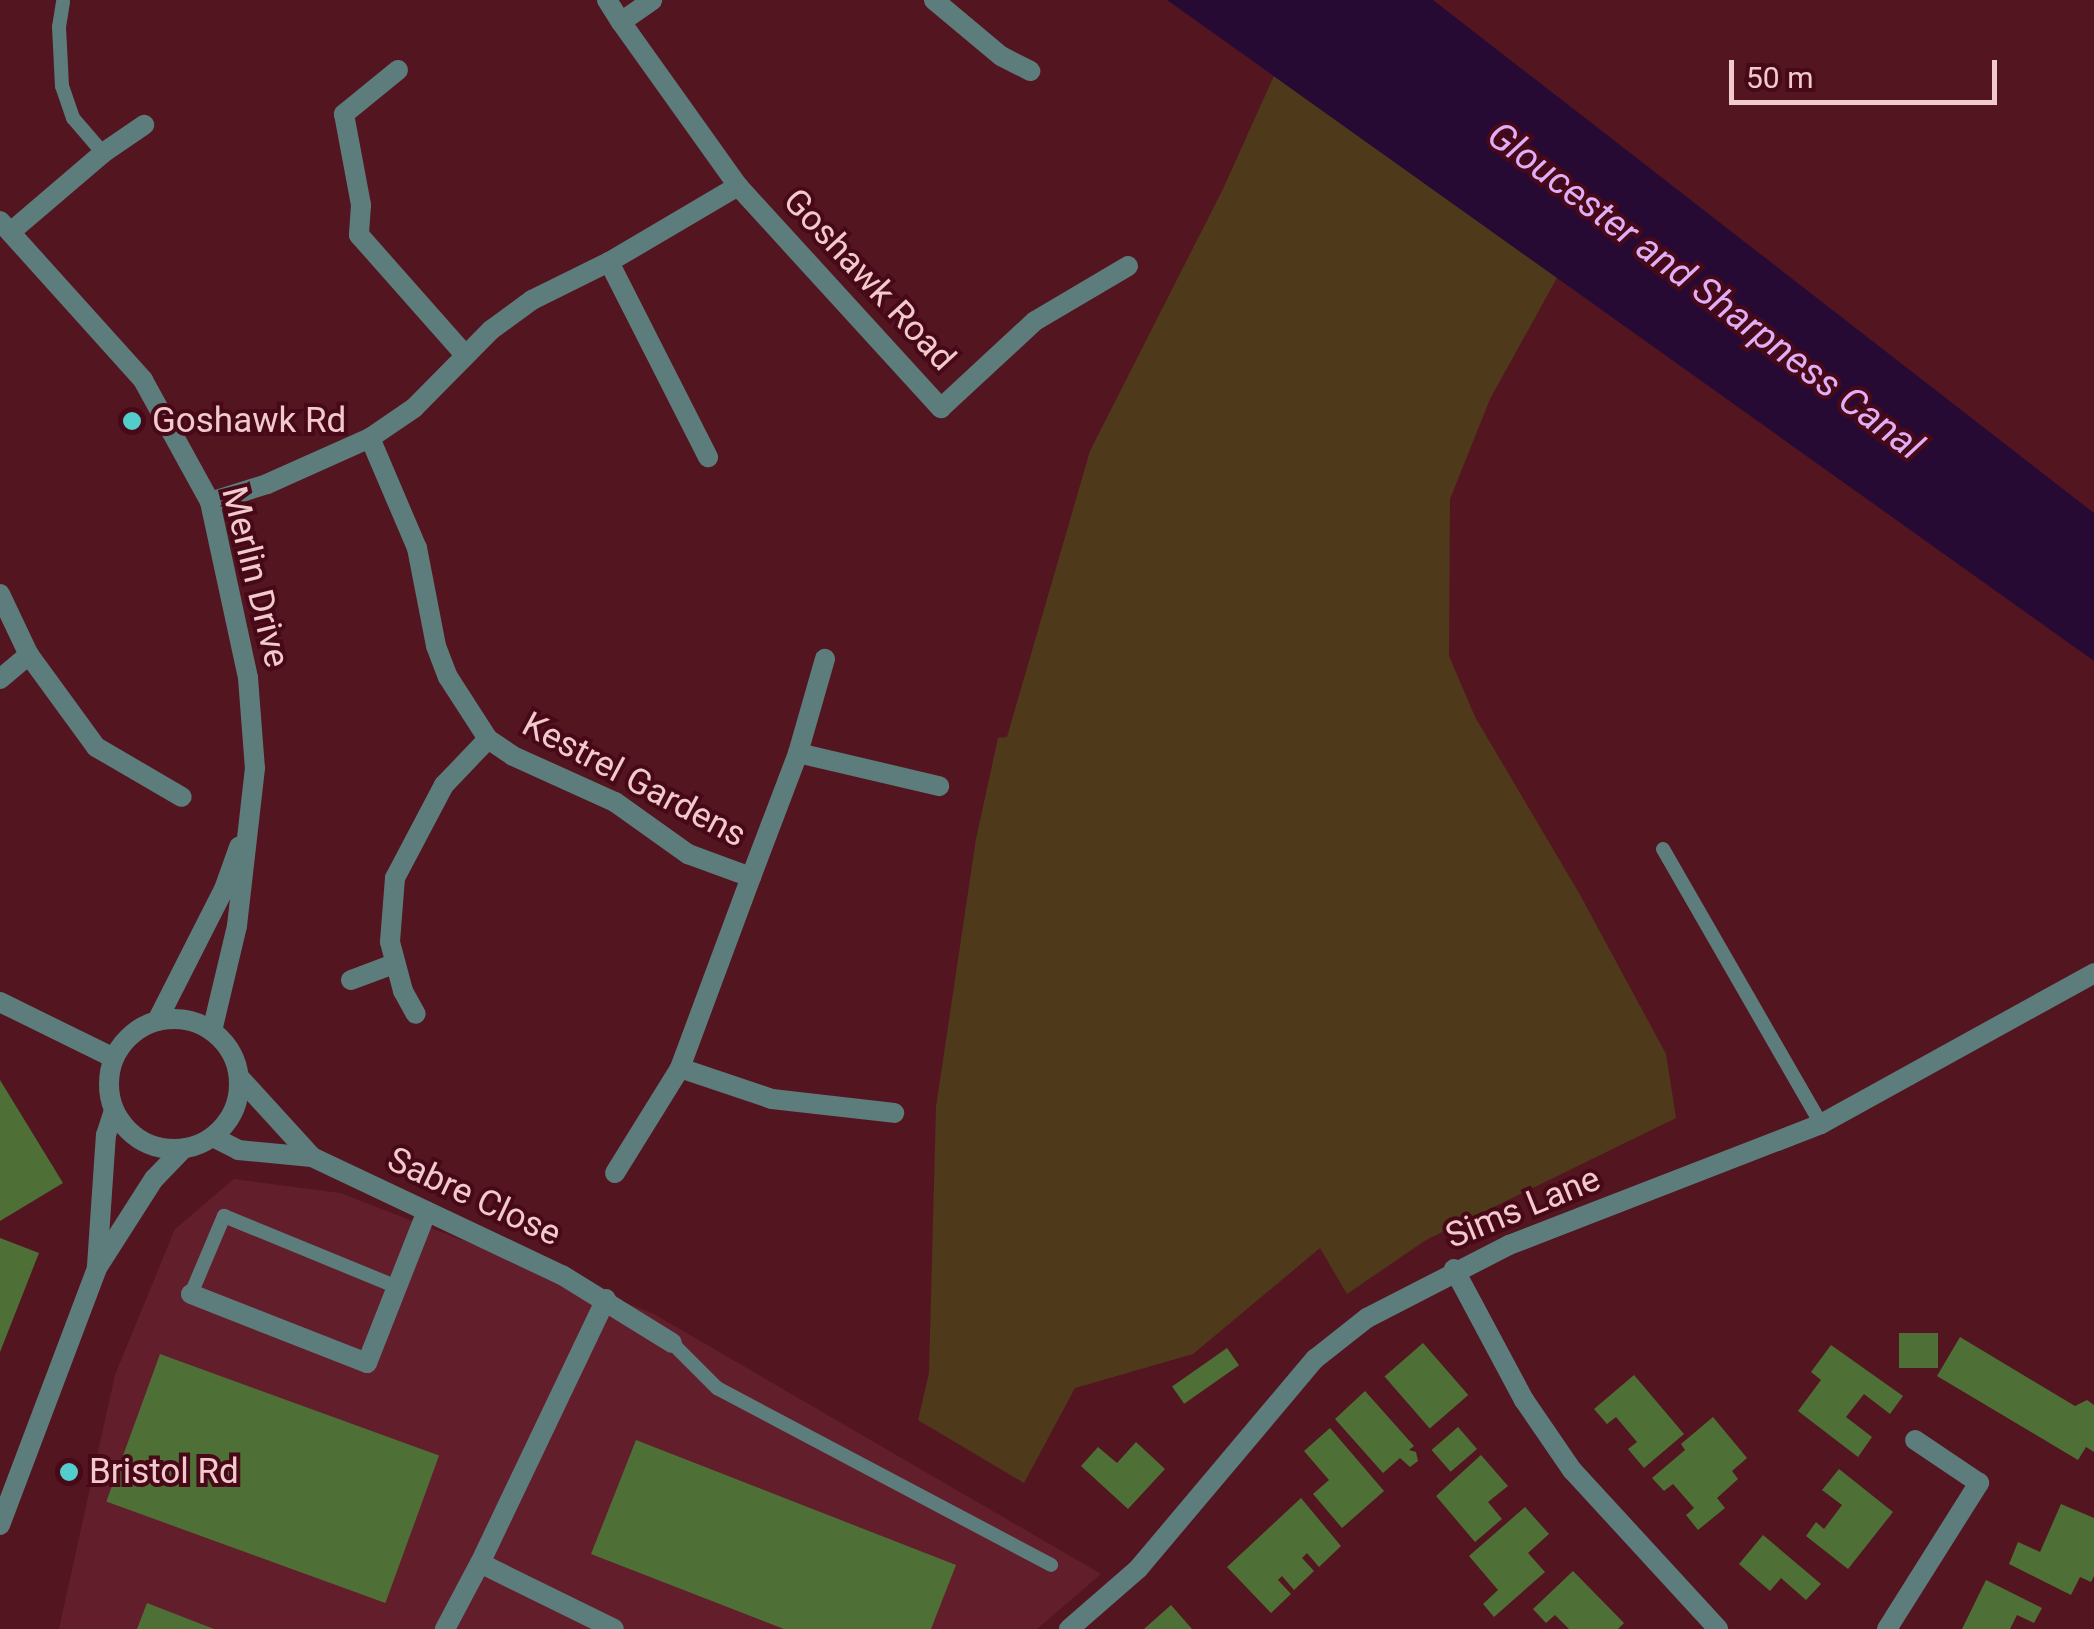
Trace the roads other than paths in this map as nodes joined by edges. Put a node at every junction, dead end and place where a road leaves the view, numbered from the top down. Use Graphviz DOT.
graph roads {
  1 [pos="607,0"];
  2 [pos="652,0"];
  3 [pos="934,0"];
  4 [pos="63,2"];
  5 [pos="621,22"];
  6 [pos="398,70"];
  7 [pos="1030,71"];
  8 [pos="144,125"];
  9 [pos="103,153"];
  10 [pos="738,186"];
  11 [pos="6,226"];
  12 [pos="609,262"];
  13 [pos="1128,266"];
  14 [pos="465,355"];
  15 [pos="370,438"];
  16 [pos="708,457"];
  17 [pos="210,502"];
  18 [pos="0,594"];
  19 [pos="29,655"];
  20 [pos="825,660"];
  21 [pos="0,679"];
  22 [pos="488,739"];
  23 [pos="798,753"];
  24 [pos="939,786"];
  25 [pos="182,796"];
  26 [pos="248,822"];
  27 [pos="1662,849"];
  28 [pos="751,877"];
  29 [pos="394,964"];
  30 [pos="2094,973"];
  31 [pos="351,980"];
  32 [pos="0,1002"];
  33 [pos="416,1014"];
  34 [pos="157,1021"];
  35 [pos="212,1031"];
  36 [pos="114,1058"];
  37 [pos="680,1068"];
  38 [pos="239,1077"];
  39 [pos="114,1110"];
  40 [pos="894,1114"];
  41 [pos="1822,1124"];
  42 [pos="213,1137"];
  43 [pos="183,1149"];
  44 [pos="312,1157"];
  45 [pos="615,1174"];
  46 [pos="427,1211"];
  47 [pos="97,1268"];
  48 [pos="1454,1269"];
  49 [pos="396,1287"];
  50 [pos="191,1294"];
  51 [pos="606,1299"];
  52 [pos="672,1343"];
  53 [pos="1915,1440"];
  54 [pos="1,1527"];
  55 [pos="480,1563"];
  56 [pos="1051,1566"];
  57 [pos="445,1629"];
  58 [pos="614,1629"];
  59 [pos="1069,1629"];
  60 [pos="1718,1629"];
  61 [pos="1888,1629"];
  1 -- 5 [label="street, Goshawk Road"];
  2 -- 5 [label="street"];
  3 -- 7 [label="street"];
  4 -- 9 [label="lane"];
  5 -- 10 [label="street, Goshawk Road"];
  6 -- 14 [label="street"];
  8 -- 9 [label="street, Merlin Drive"];
  9 -- 11 [label="street, Merlin Drive"];
  10 -- 12 [label="street, Goshawk Road"];
  10 -- 13 [label="street, Goshawk Road"];
  11 -- 17 [label="street, Merlin Drive"];
  12 -- 14 [label="street, Goshawk Road"];
  12 -- 16 [label="street"];
  14 -- 15 [label="street, Goshawk Road"];
  15 -- 17 [label="street, Goshawk Road"];
  15 -- 22 [label="street, Kestrel Gardens"];
  17 -- 26 [label="street, Merlin Drive"];
  18 -- 19 [label="street"];
  19 -- 21 [label="street"];
  19 -- 25 [label="street"];
  20 -- 23 [label="street, Kestrel Gardens"];
  22 -- 28 [label="street, Kestrel Gardens"];
  22 -- 29 [label="street, Kestrel Gardens"];
  23 -- 24 [label="street"];
  23 -- 28 [label="street, Kestrel Gardens"];
  26 -- 34 [label="street, Merlin Drive"];
  26 -- 35 [label="street, Merlin Drive"];
  27 -- 41 [label="lane"];
  28 -- 37 [label="street, Kestrel Gardens"];
  29 -- 31 [label="street"];
  29 -- 33 [label="street, Kestrel Gardens"];
  30 -- 41 [label="street, Sims Lane"];
  32 -- 36 [label="street"];
  34 -- 35 [label="street"];
  34 -- 36 [label="street"];
  35 -- 38 [label="street"];
  36 -- 39 [label="street"];
  37 -- 40 [label="street"];
  37 -- 45 [label="street, Kestrel Gardens"];
  38 -- 42 [label="street"];
  38 -- 44 [label="street, Sabre Close"];
  39 -- 43 [label="street"];
  39 -- 47 [label="street"];
  41 -- 48 [label="street, Sims Lane"];
  42 -- 43 [label="street"];
  42 -- 44 [label="street, Sabre Close"];
  43 -- 47 [label="street"];
  44 -- 46 [label="street, Sabre Close"];
  46 -- 49 [label="street"];
  46 -- 51 [label="street, Sabre Close"];
  47 -- 54 [label="street"];
  48 -- 59 [label="street, Sims Lane"];
  48 -- 60 [label="street"];
  49 -- 50 [label="street"];
  49 -- 50 [label="lane"];
  51 -- 52 [label="street, Sabre Close"];
  51 -- 55 [label="street"];
  52 -- 56 [label="lane"];
  53 -- 61 [label="street"];
  55 -- 57 [label="street"];
  55 -- 58 [label="street"];
}
